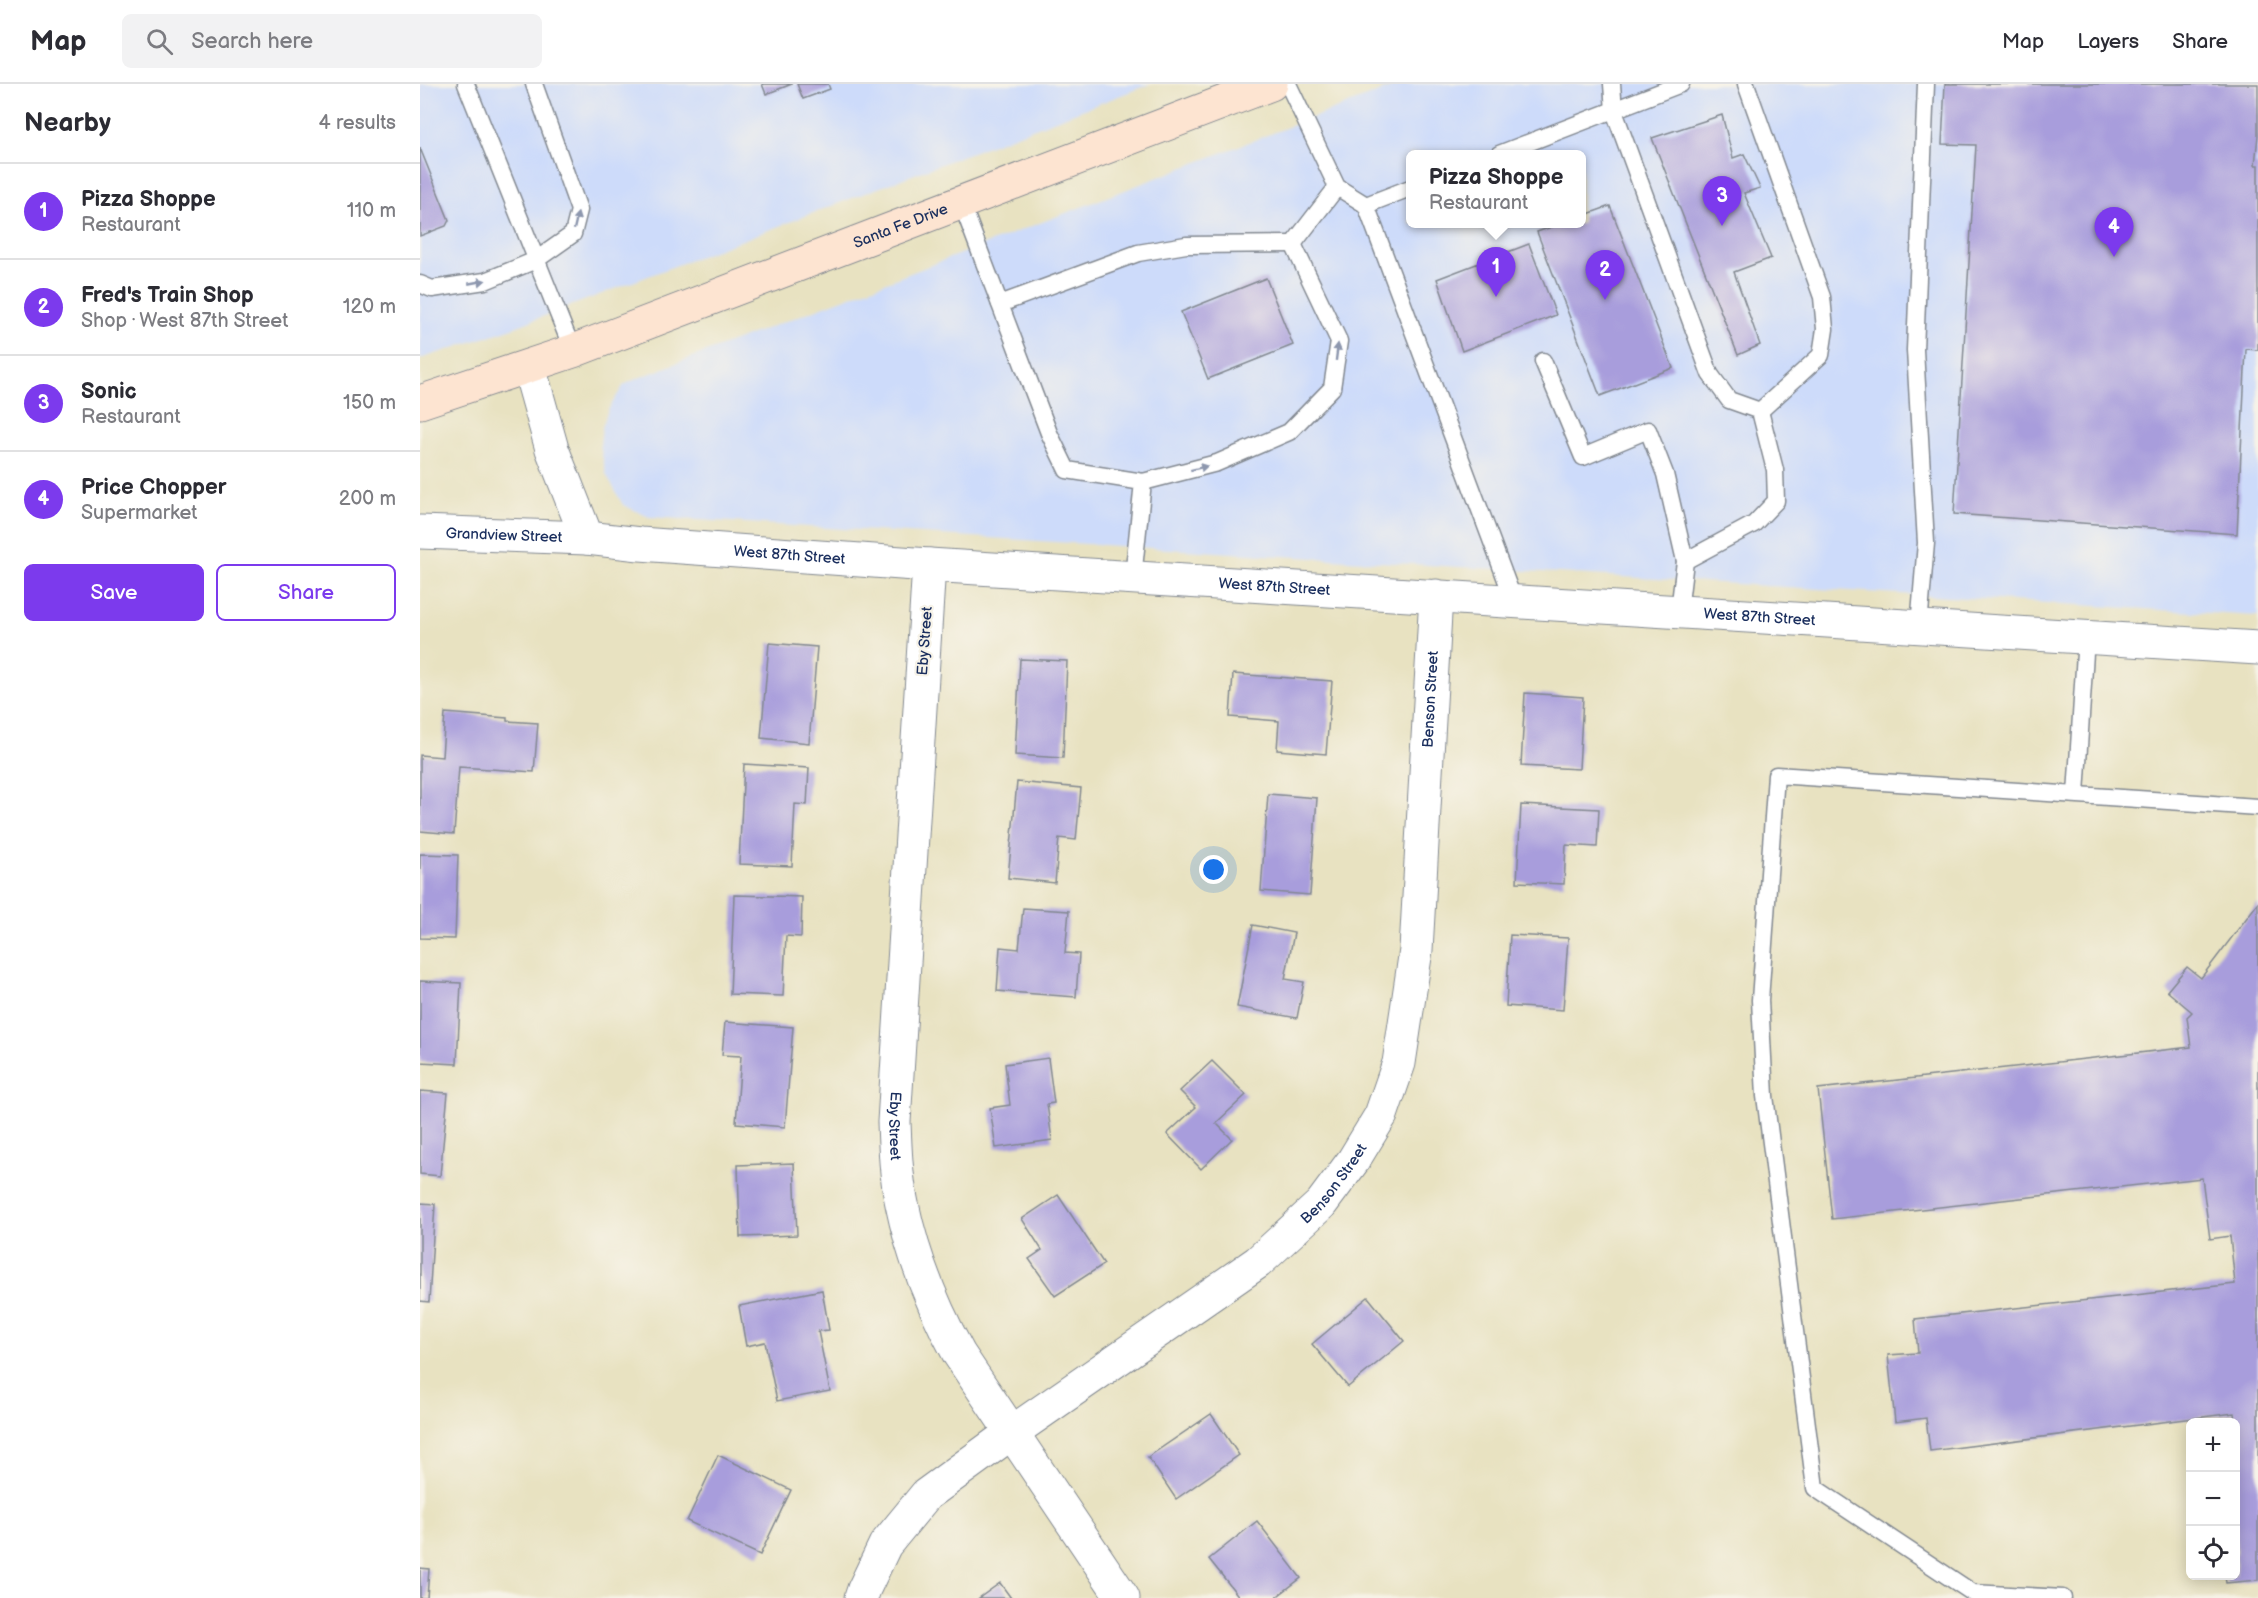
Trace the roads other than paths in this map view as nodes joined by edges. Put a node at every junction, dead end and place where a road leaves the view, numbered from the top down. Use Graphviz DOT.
graph roads {
  1 [pos="466,84"];
  2 [pos="534,84"];
  3 [pos="1288,84"];
  4 [pos="1612,84"];
  5 [pos="1681,84"];
  6 [pos="1746,84"];
  7 [pos="1926,84"];
  8 [pos="1255,87"];
  9 [pos="1614,111"];
  10 [pos="1510,150"];
  11 [pos="1337,187"];
  12 [pos="1406,190"];
  13 [pos="961,202"];
  14 [pos="1366,205"];
  15 [pos="1293,244"];
  16 [pos="536,260"];
  17 [pos="420,284"];
  18 [pos="1000,304"];
  19 [pos="573,351"];
  20 [pos="1543,361"];
  21 [pos="529,367"];
  22 [pos="420,402"];
  23 [pos="1760,411"];
  24 [pos="1143,482"];
  25 [pos="420,532"];
  26 [pos="586,538"];
  27 [pos="1685,561"];
  28 [pos="929,565"];
  29 [pos="1133,578"];
  30 [pos="1436,596"];
  31 [pos="1514,601"];
  32 [pos="1679,611"];
  33 [pos="1919,626"];
  34 [pos="2086,637"];
  35 [pos="2258,648"];
  36 [pos="2076,794"];
  37 [pos="2258,807"];
  38 [pos="1011,1432"];
  39 [pos="861,1598"];
  40 [pos="1123,1598"];
  41 [pos="2063,1598"];
  1 -- 16 [label="lane"];
  16 -- 2 [label="lane, one-way"];
  3 -- 11 [label="lane"];
  4 -- 9 [label="lane"];
  5 -- 9 [label="lane"];
  6 -- 23 [label="lane"];
  7 -- 33 [label="lane"];
  8 -- 13 [label="main road, Santa Fe Drive"];
  9 -- 10 [label="lane"];
  9 -- 23 [label="lane"];
  11 -- 14 [label="lane"];
  11 -- 15 [label="lane"];
  12 -- 14 [label="lane"];
  13 -- 18 [label="lane"];
  13 -- 19 [label="main road, Santa Fe Drive"];
  14 -- 31 [label="lane"];
  15 -- 18 [label="lane"];
  24 -- 15 [label="lane, one-way"];
  17 -- 16 [label="lane, one-way"];
  16 -- 19 [label="lane"];
  18 -- 24 [label="lane"];
  19 -- 21 [label="main road, Santa Fe Drive"];
  20 -- 27 [label="lane"];
  21 -- 22 [label="main road"];
  21 -- 26 [label="street"];
  23 -- 27 [label="lane"];
  24 -- 29 [label="lane"];
  25 -- 26 [label="street, Grandview Street"];
  26 -- 28 [label="street, West 87th Street"];
  27 -- 32 [label="lane"];
  28 -- 29 [label="street, West 87th Street"];
  28 -- 38 [label="street, Eby Street"];
  29 -- 30 [label="street, West 87th Street"];
  30 -- 31 [label="street, West 87th Street"];
  30 -- 38 [label="street, Benson Street"];
  31 -- 32 [label="street, West 87th Street"];
  32 -- 33 [label="street, West 87th Street"];
  33 -- 34 [label="street, West 87th Street"];
  34 -- 35 [label="street, West 87th Street"];
  34 -- 36 [label="lane"];
  36 -- 37 [label="lane"];
  36 -- 41 [label="lane"];
  38 -- 39 [label="street"];
  38 -- 40 [label="street"];
}
